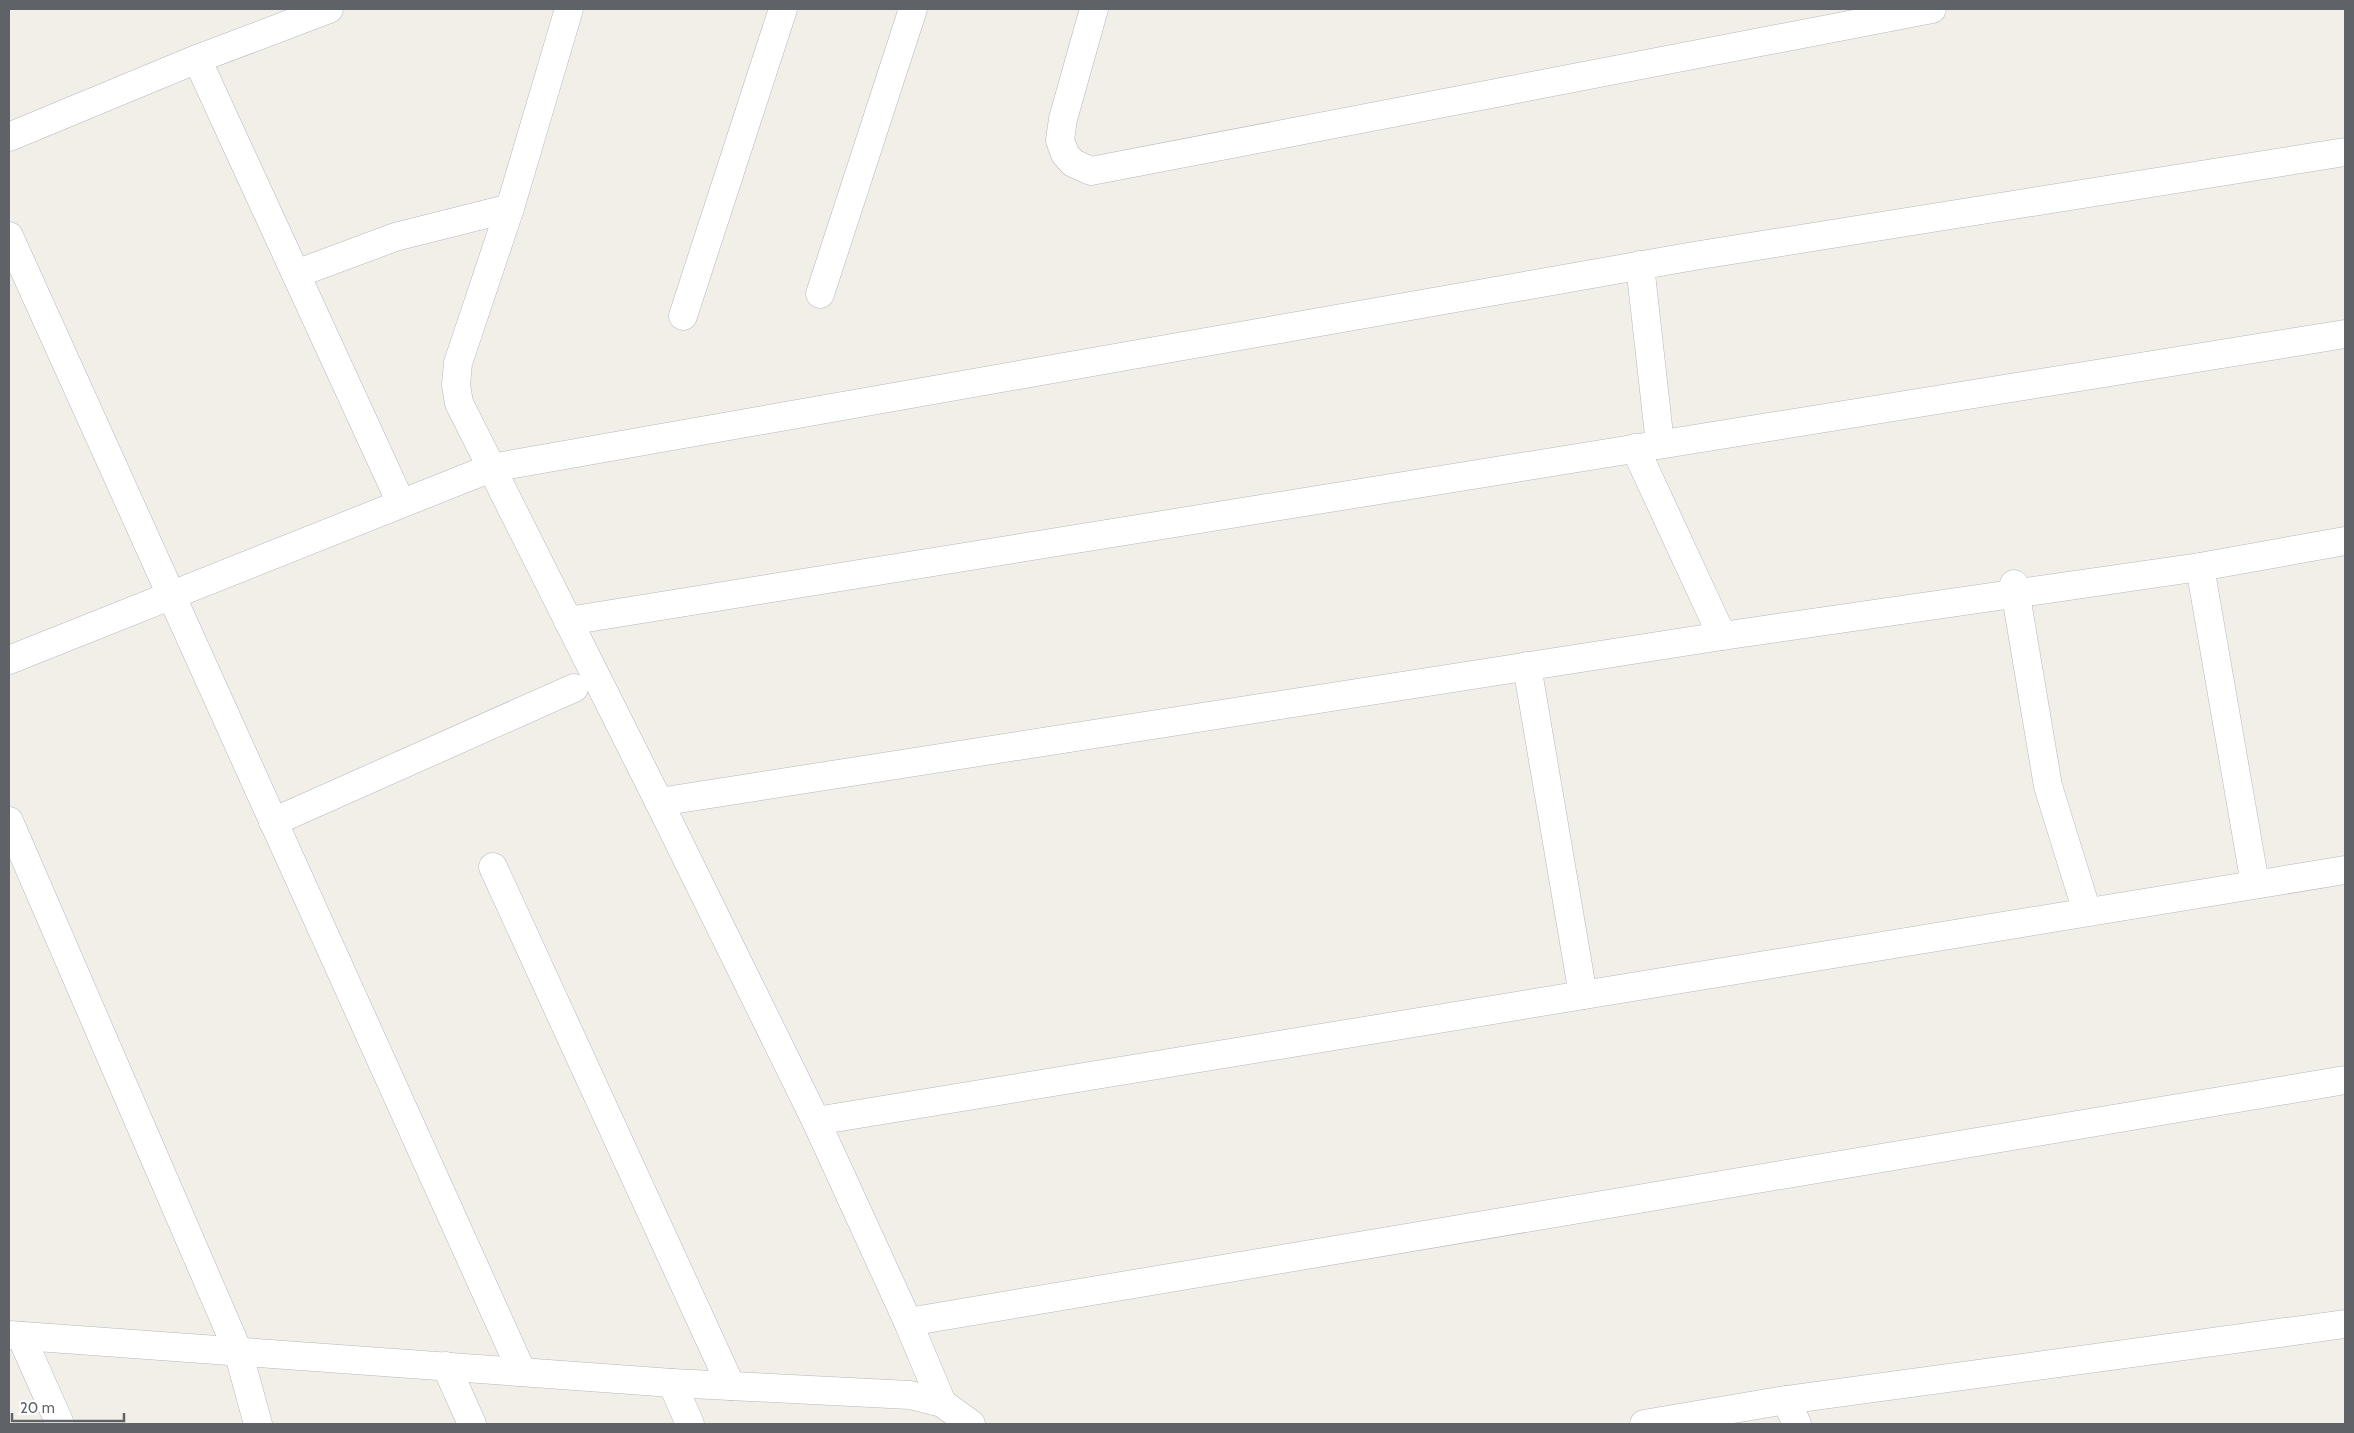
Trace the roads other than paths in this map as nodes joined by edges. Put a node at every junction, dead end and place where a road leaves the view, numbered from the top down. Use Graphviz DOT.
graph roads {
  1 [pos="329,9"];
  2 [pos="569,9"];
  3 [pos="783,9"];
  4 [pos="913,9"];
  5 [pos="1094,9"];
  6 [pos="1932,9"];
  7 [pos="1878,14"];
  8 [pos="197,59"];
  9 [pos="9,137"];
  10 [pos="2345,152"];
  11 [pos="510,208"];
  12 [pos="9,236"];
  13 [pos="1640,265"];
  14 [pos="296,274"];
  15 [pos="820,294"];
  16 [pos="683,316"];
  17 [pos="2345,334"];
  18 [pos="1648,446"];
  19 [pos="491,468"];
  20 [pos="402,503"];
  21 [pos="2345,541"];
  22 [pos="2200,567"];
  23 [pos="2014,589"];
  24 [pos="170,596"];
  25 [pos="568,620"];
  26 [pos="1722,636"];
  27 [pos="9,660"];
  28 [pos="1527,666"];
  29 [pos="574,688"];
  30 [pos="659,802"];
  31 [pos="9,821"];
  32 [pos="273,822"];
  33 [pos="493,867"];
  34 [pos="2345,870"];
  35 [pos="2255,884"];
  36 [pos="2087,912"];
  37 [pos="1583,995"];
  38 [pos="2345,1080"];
  39 [pos="816,1121"];
  40 [pos="908,1322"];
  41 [pos="2345,1324"];
  42 [pos="15,1335"];
  43 [pos="238,1351"];
  44 [pos="446,1366"];
  45 [pos="522,1372"];
  46 [pos="672,1383"];
  47 [pos="731,1386"];
  48 [pos="1786,1400"];
  49 [pos="942,1403"];
  50 [pos="60,1424"];
  51 [pos="258,1424"];
  52 [pos="472,1424"];
  53 [pos="690,1424"];
  54 [pos="971,1424"];
  55 [pos="1644,1424"];
  56 [pos="1797,1424"];
  1 -- 8 [label="street"];
  2 -- 11 [label="street"];
  3 -- 16 [label="street"];
  4 -- 15 [label="street"];
  5 -- 7 [label="street"];
  6 -- 7 [label="street"];
  8 -- 9 [label="street"];
  8 -- 14 [label="street"];
  10 -- 13 [label="street"];
  11 -- 14 [label="street"];
  11 -- 19 [label="street"];
  12 -- 24 [label="street"];
  13 -- 18 [label="street"];
  13 -- 19 [label="street"];
  14 -- 20 [label="street"];
  17 -- 18 [label="street"];
  18 -- 25 [label="street"];
  18 -- 26 [label="street"];
  19 -- 20 [label="street"];
  19 -- 25 [label="street"];
  20 -- 24 [label="street"];
  21 -- 22 [label="street"];
  22 -- 23 [label="street"];
  22 -- 35 [label="street"];
  23 -- 26 [label="street"];
  23 -- 36 [label="street"];
  24 -- 27 [label="street"];
  24 -- 32 [label="street"];
  25 -- 30 [label="street"];
  26 -- 28 [label="street"];
  28 -- 30 [label="street"];
  28 -- 37 [label="street"];
  29 -- 32 [label="street"];
  30 -- 39 [label="street"];
  31 -- 43 [label="street"];
  32 -- 45 [label="street"];
  33 -- 47 [label="street"];
  34 -- 35 [label="street"];
  35 -- 36 [label="street"];
  36 -- 37 [label="street"];
  37 -- 39 [label="street"];
  38 -- 40 [label="street"];
  39 -- 40 [label="street"];
  40 -- 49 [label="street"];
  41 -- 48 [label="street"];
  42 -- 43 [label="street"];
  42 -- 50 [label="street"];
  43 -- 44 [label="street"];
  43 -- 51 [label="street"];
  44 -- 45 [label="street"];
  44 -- 52 [label="street"];
  45 -- 46 [label="street"];
  46 -- 47 [label="street"];
  46 -- 53 [label="street"];
  47 -- 49 [label="street"];
  48 -- 55 [label="street"];
  48 -- 56 [label="street"];
  49 -- 54 [label="street"];
}
